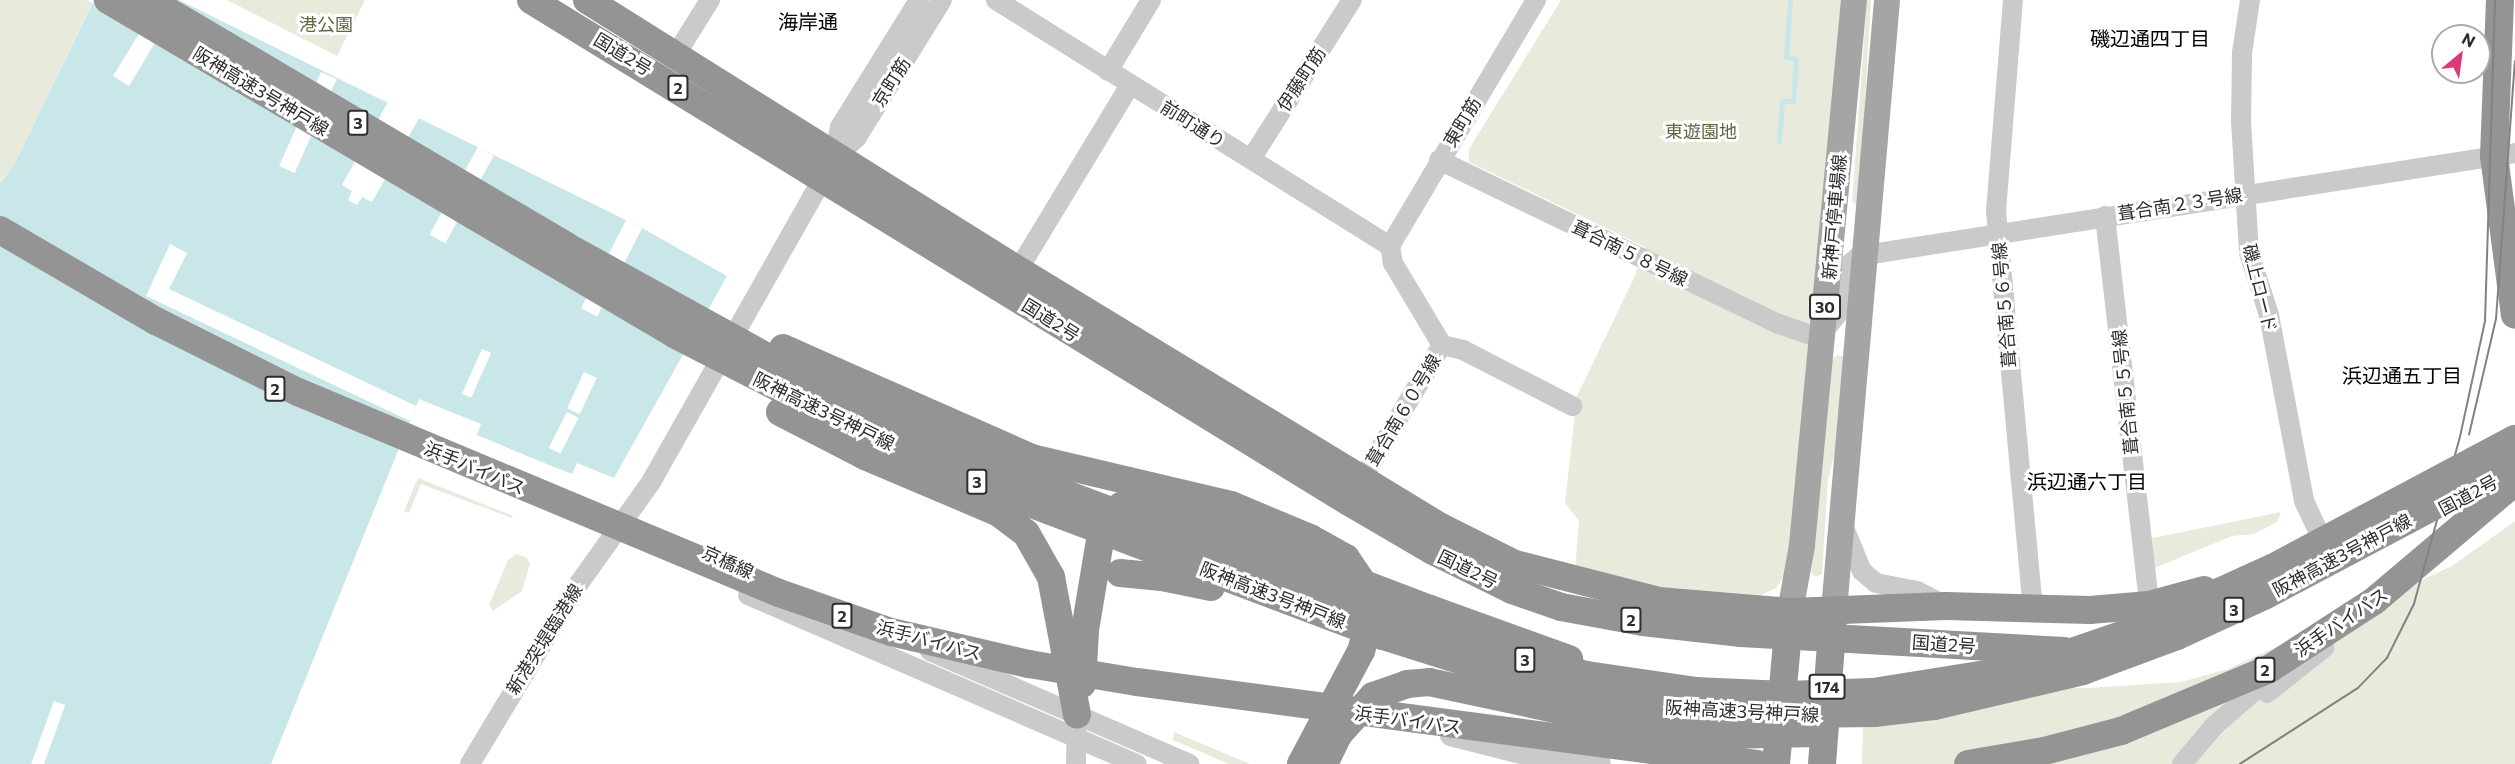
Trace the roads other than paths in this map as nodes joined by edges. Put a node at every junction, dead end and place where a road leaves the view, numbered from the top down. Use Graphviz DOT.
graph roads {
  1 [pos="108,0"];
  2 [pos="149,0"];
  3 [pos="531,0"];
  4 [pos="587,0"];
  5 [pos="710,0"];
  6 [pos="919,0"];
  7 [pos="942,0"];
  8 [pos="996,0"];
  9 [pos="1151,0"];
  10 [pos="1352,0"];
  11 [pos="1536,0"];
  12 [pos="1854,0"];
  13 [pos="1887,0"];
  14 [pos="2013,0"];
  15 [pos="2250,0"];
  16 [pos="2500,0"];
  17 [pos="2515,39"];
  18 [pos="675,56"];
  19 [pos="1108,71"];
  20 [pos="1130,85"];
  21 [pos="2510,157"];
  22 [pos="1251,159"];
  23 [pos="1439,160"];
  24 [pos="828,168"];
  25 [pos="2243,195"];
  26 [pos="2105,216"];
  27 [pos="0,230"];
  28 [pos="1997,234"];
  29 [pos="0,238"];
  30 [pos="1390,246"];
  31 [pos="561,254"];
  32 [pos="1865,262"];
  33 [pos="1018,270"];
  34 [pos="2515,315"];
  35 [pos="1823,336"];
  36 [pos="1442,345"];
  37 [pos="1572,406"];
  38 [pos="2515,430"];
  39 [pos="2515,439"];
  40 [pos="2515,463"];
  41 [pos="2515,470"];
  42 [pos="1362,479"];
  43 [pos="2515,482"];
  44 [pos="2515,504"];
  45 [pos="625,516"];
  46 [pos="1224,517"];
  47 [pos="1841,520"];
  48 [pos="2318,532"];
  49 [pos="611,536"];
  50 [pos="2335,567"];
  51 [pos="1120,573"];
  52 [pos="2149,605"];
  53 [pos="1946,606"];
  54 [pos="2033,610"];
  55 [pos="1832,624"];
  56 [pos="1788,625"];
  57 [pos="1383,636"];
  58 [pos="2326,640"];
  59 [pos="1732,693"];
  60 [pos="1934,706"];
  61 [pos="1397,725"];
  62 [pos="1077,726"];
  63 [pos="1467,728"];
  64 [pos="1330,730"];
  65 [pos="2194,756"];
  66 [pos="1314,762"];
  67 [pos="468,764"];
  68 [pos="1076,764"];
  69 [pos="1137,764"];
  70 [pos="1190,764"];
  71 [pos="1560,764"];
  72 [pos="1601,764"];
  73 [pos="1692,764"];
  74 [pos="1757,764"];
  75 [pos="1776,764"];
  76 [pos="1822,764"];
  77 [pos="1968,764"];
  78 [pos="2010,764"];
  79 [pos="2182,764"];
  1 -- 31 [label="highway, 阪神高速3号神戸線 / 3, bridge"];
  2 -- 31 [label="highway, 阪神高速3号神戸線 / 3"];
  3 -- 24 [label="highway, 国道2号 / 2"];
  4 -- 18 [label="highway, 国道2号 / 2"];
  5 -- 18 [label="street"];
  6 -- 24 [label="street, 京町筋"];
  7 -- 24 [label="street, 京町筋"];
  8 -- 19 [label="street, 前町通り"];
  9 -- 19 [label="street"];
  10 -- 22 [label="street, 伊藤町筋"];
  11 -- 23 [label="street, 東町筋"];
  12 -- 35 [label="main road, 新神戸停車場線 / 30"];
  13 -- 32 [label="main road, 新神戸停車場線 / 30"];
  14 -- 28 [label="street, 葺合南５６号線"];
  15 -- 25 [label="street, 磯上ロード"];
  16 -- 21 [label="highway"];
  17 -- 21 [label="highway"];
  18 -- 24 [label="highway, 国道2号 / 2"];
  19 -- 20 [label="street, 前町通り"];
  20 -- 22 [label="street, 前町通り"];
  20 -- 33 [label="street"];
  21 -- 25 [label="street, 葺合南２３号線"];
  21 -- 34 [label="highway"];
  22 -- 30 [label="street, 前町通り"];
  23 -- 30 [label="street, 東町筋"];
  23 -- 35 [label="street, 葺合南５８号線"];
  24 -- 33 [label="highway, 国道2号 / 2"];
  24 -- 45 [label="street"];
  24 -- 56 [label="highway, 国道2号 / 2"];
  25 -- 26 [label="street, 葺合南２３号線"];
  25 -- 48 [label="street, 磯上ロード"];
  26 -- 28 [label="street, 葺合南２３号線"];
  26 -- 52 [label="street, 葺合南５５号線"];
  27 -- 63 [label="highway, 浜手バイパス / 2, bridge"];
  28 -- 32 [label="street, 葺合南２３号線"];
  28 -- 54 [label="street, 葺合南５６号線"];
  29 -- 61 [label="highway, 浜手バイパス / 2"];
  30 -- 36 [label="street, 葺合南６０号線"];
  31 -- 46 [label="highway, 3, bridge"];
  31 -- 57 [label="highway, 阪神高速3号神戸線 / 3, bridge"];
  31 -- 59 [label="highway, 阪神高速3号神戸線 / 3, bridge"];
  31 -- 62 [label="highway, 3, bridge"];
  32 -- 35 [label="main road"];
  32 -- 47 [label="main road, 新神戸停車場線 / 30"];
  33 -- 42 [label="highway, 国道2号 / 2"];
  35 -- 56 [label="main road, 新神戸停車場線 / 30"];
  36 -- 37 [label="street"];
  36 -- 42 [label="street, 葺合南６０号線"];
  38 -- 48 [label="highway, 国道2号 / 2"];
  39 -- 59 [label="highway, 阪神高速3号神戸線 / 3, bridge"];
  40 -- 60 [label="highway, 阪神高速3号神戸線 / 3, bridge"];
  41 -- 50 [label="highway, 国道2号 / 2"];
  42 -- 56 [label="highway, 国道2号 / 2"];
  43 -- 58 [label="highway, 浜手バイパス / 2"];
  44 -- 58 [label="highway, 浜手バイパス / 2"];
  45 -- 49 [label="street, 新港突堤臨港線"];
  45 -- 62 [label="street, 京橋線"];
  46 -- 59 [label="highway, 3, bridge"];
  46 -- 62 [label="highway, 3"];
  46 -- 64 [label="highway, 3"];
  47 -- 53 [label="street"];
  47 -- 55 [label="main road, 新神戸停車場線 / 30"];
  48 -- 50 [label="street, 磯上ロード"];
  48 -- 52 [label="highway, 国道2号 / 2"];
  49 -- 62 [label="street, 京橋線"];
  49 -- 67 [label="street, 新港突堤臨港線"];
  50 -- 55 [label="highway, 国道2号 / 2"];
  51 -- 57 [label="highway, bridge"];
  52 -- 54 [label="highway, 国道2号 / 2"];
  53 -- 54 [label="highway, 国道2号 / 2"];
  53 -- 55 [label="highway, 国道2号 / 2"];
  55 -- 56 [label="highway, 国道2号 / 2"];
  55 -- 76 [label="highway, 174"];
  56 -- 75 [label="highway, 174"];
  57 -- 60 [label="highway, 阪神高速3号神戸線 / 3, bridge"];
  58 -- 65 [label="street"];
  58 -- 77 [label="highway, 浜手バイパス / 2"];
  58 -- 78 [label="highway, 浜手バイパス / 2"];
  60 -- 64 [label="highway, 3, bridge"];
  61 -- 71 [label="street"];
  61 -- 73 [label="highway, 浜手バイパス / 2"];
  62 -- 68 [label="street"];
  62 -- 69 [label="street, 京橋線"];
  62 -- 70 [label="street, 京橋線"];
  63 -- 72 [label="street, bridge"];
  63 -- 74 [label="highway, 浜手バイパス / 2, bridge"];
  64 -- 66 [label="highway, 3"];
  65 -- 79 [label="street"];
}
